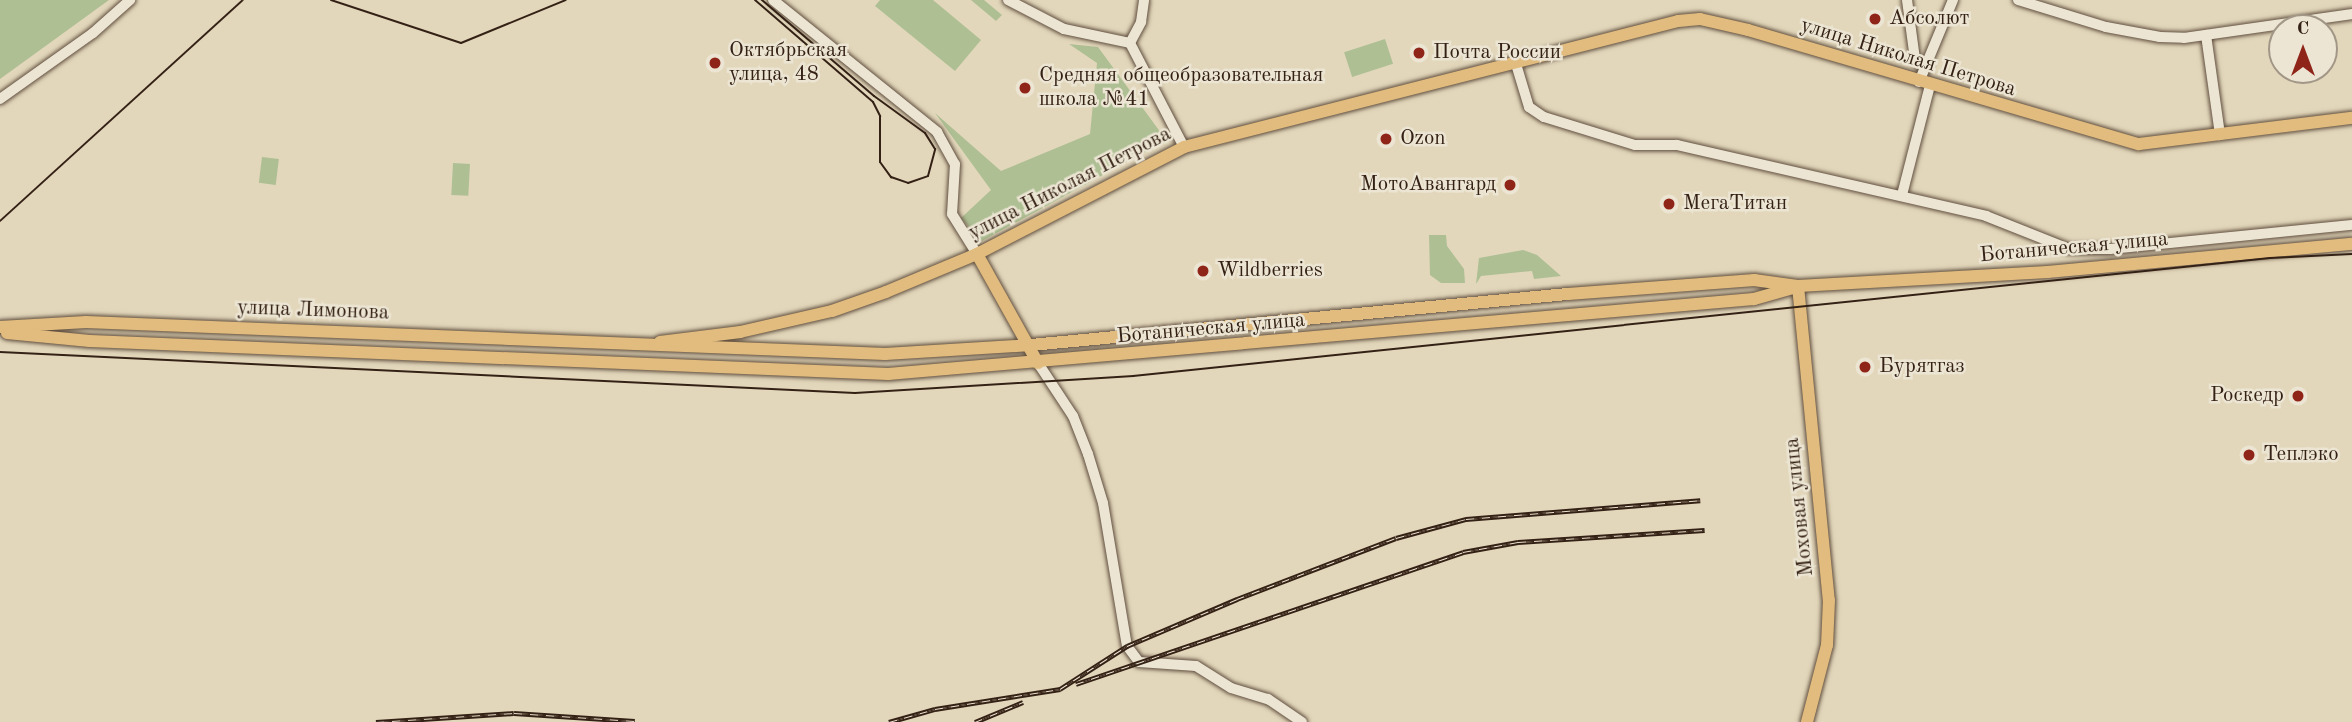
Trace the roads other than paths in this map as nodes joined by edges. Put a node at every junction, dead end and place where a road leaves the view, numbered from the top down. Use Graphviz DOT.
graph roads {
  1 [pos="130,0"];
  2 [pos="773,0"];
  3 [pos="1008,0"];
  4 [pos="1144,0"];
  5 [pos="1907,0"];
  6 [pos="1953,0"];
  7 [pos="2018,0"];
  8 [pos="2352,14"];
  9 [pos="2206,34"];
  10 [pos="1130,43"];
  11 [pos="1516,64"];
  12 [pos="1926,68"];
  13 [pos="1924,83"];
  14 [pos="0,99"];
  15 [pos="2352,118"];
  16 [pos="2220,135"];
  17 [pos="1184,147"];
  18 [pos="1902,195"];
  19 [pos="2352,225"];
  20 [pos="2352,244"];
  21 [pos="976,254"];
  22 [pos="1798,286"];
  23 [pos="0,330"];
  24 [pos="1031,345"];
  25 [pos="625,347"];
  26 [pos="659,348"];
  27 [pos="1038,363"];
  28 [pos="624,365"];
  29 [pos="658,366"];
  30 [pos="1302,722"];
  31 [pos="1807,722"];
  1 -- 14 [label="street"];
  2 -- 21 [label="street"];
  3 -- 10 [label="street"];
  4 -- 10 [label="street"];
  5 -- 12 [label="street"];
  6 -- 12 [label="street"];
  7 -- 9 [label="street"];
  8 -- 9 [label="street"];
  9 -- 16 [label="street"];
  10 -- 17 [label="street"];
  11 -- 13 [label="main road, улица Николая Петрова"];
  11 -- 17 [label="main road, улица Николая Петрова"];
  11 -- 18 [label="street"];
  12 -- 13 [label="street"];
  13 -- 16 [label="main road, улица Николая Петрова"];
  13 -- 18 [label="street"];
  15 -- 16 [label="main road, улица Николая Петрова"];
  17 -- 21 [label="main road, улица Николая Петрова"];
  18 -- 19 [label="street"];
  20 -- 22 [label="main road, Ботаническая улица"];
  21 -- 24 [label="main road"];
  21 -- 25 [label="main road, улица Николая Петрова"];
  22 -- 24 [label="main road, Ботаническая улица"];
  22 -- 27 [label="main road, Ботаническая улица"];
  22 -- 31 [label="main road, Моховая улица"];
  23 -- 25 [label="main road, улица Лимонова"];
  23 -- 28 [label="main road, улица Лимонова"];
  24 -- 26 [label="main road, Ботаническая улица"];
  24 -- 27 [label="main road"];
  25 -- 26 [label="main road, Ботаническая улица"];
  26 -- 29 [label="main road"];
  27 -- 29 [label="main road, Ботаническая улица"];
  27 -- 30 [label="street"];
  28 -- 29 [label="main road, Ботаническая улица"];
}
